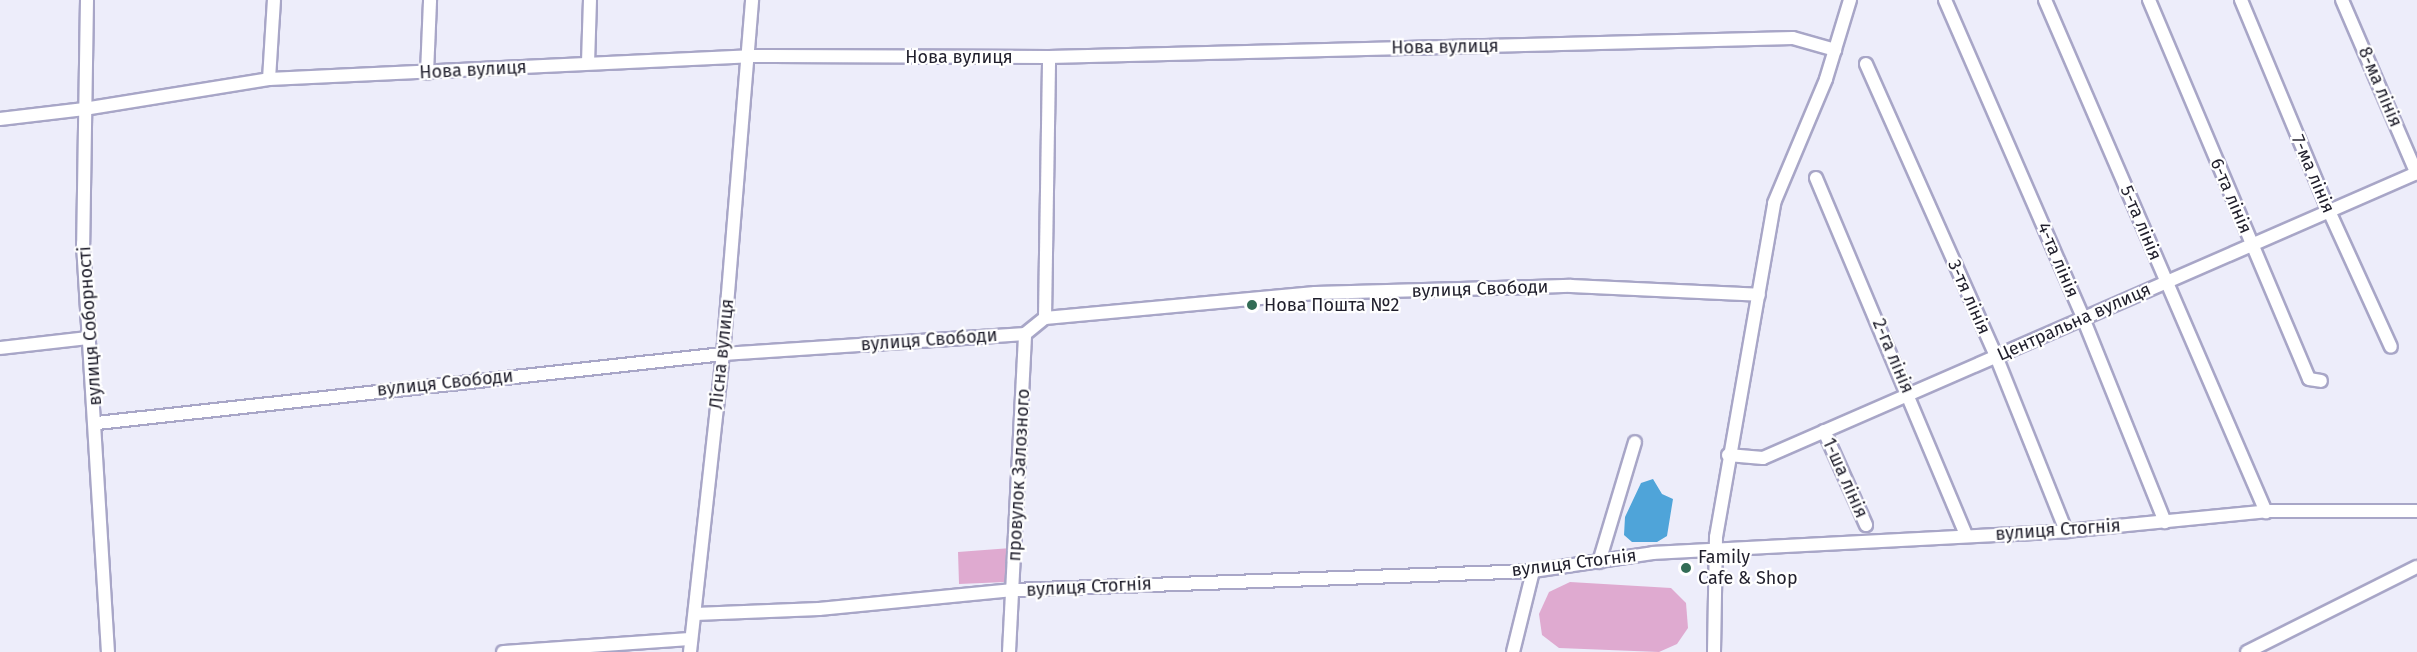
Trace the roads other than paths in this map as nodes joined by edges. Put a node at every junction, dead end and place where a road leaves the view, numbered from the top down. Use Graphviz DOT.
graph roads {
  1 [pos="87,0"];
  2 [pos="274,0"];
  3 [pos="430,0"];
  4 [pos="590,0"];
  5 [pos="752,0"];
  6 [pos="1850,0"];
  7 [pos="1945,0"];
  8 [pos="2045,0"];
  9 [pos="2149,0"];
  10 [pos="2241,0"];
  11 [pos="2342,0"];
  12 [pos="1835,50"];
  13 [pos="749,56"];
  14 [pos="1049,57"];
  15 [pos="588,63"];
  16 [pos="1866,64"];
  17 [pos="427,73"];
  18 [pos="269,78"];
  19 [pos="84,109"];
  20 [pos="0,118"];
  21 [pos="2417,173"];
  22 [pos="1816,178"];
  23 [pos="2329,211"];
  24 [pos="2251,245"];
  25 [pos="2167,282"];
  26 [pos="1759,295"];
  27 [pos="1045,318"];
  28 [pos="2083,318"];
  29 [pos="1025,334"];
  30 [pos="88,338"];
  31 [pos="2391,347"];
  32 [pos="0,348"];
  33 [pos="723,354"];
  34 [pos="1996,357"];
  35 [pos="2321,381"];
  36 [pos="1910,394"];
  37 [pos="97,423"];
  38 [pos="1824,431"];
  39 [pos="1635,442"];
  40 [pos="1728,455"];
  41 [pos="2417,511"];
  42 [pos="2266,512"];
  43 [pos="2165,522"];
  44 [pos="1866,525"];
  45 [pos="2066,531"];
  46 [pos="1966,535"];
  47 [pos="1715,550"];
  48 [pos="1599,562"];
  49 [pos="2417,567"];
  50 [pos="1533,571"];
  51 [pos="1013,590"];
  52 [pos="694,614"];
  53 [pos="691,646"];
  54 [pos="108,652"];
  55 [pos="503,652"];
  56 [pos="1009,652"];
  57 [pos="1513,652"];
  58 [pos="1714,652"];
  59 [pos="2247,652"];
  1 -- 19 [label="street, вулиця Соборності"];
  2 -- 18 [label="street"];
  3 -- 17 [label="street"];
  4 -- 15 [label="street"];
  5 -- 13 [label="street, Лісна вулиця"];
  6 -- 12 [label="street"];
  7 -- 28 [label="street, 4-та лінія"];
  8 -- 25 [label="street, 5-та лінія"];
  9 -- 24 [label="street, 6-та лінія"];
  10 -- 23 [label="street, 7-ма лінія"];
  11 -- 21 [label="street, 8-ма лінія"];
  12 -- 14 [label="street, Нова вулиця"];
  12 -- 26 [label="street"];
  13 -- 14 [label="street, Нова вулиця"];
  13 -- 15 [label="street, Нова вулиця"];
  13 -- 33 [label="street, Лісна вулиця"];
  14 -- 27 [label="street"];
  15 -- 17 [label="street, Нова вулиця"];
  16 -- 34 [label="street, 3-тя лінія"];
  17 -- 18 [label="street, Нова вулиця"];
  18 -- 19 [label="street, Нова вулиця"];
  19 -- 20 [label="street, Нова вулиця"];
  19 -- 30 [label="street, вулиця Соборності"];
  21 -- 23 [label="street, Центральна вулиця"];
  22 -- 36 [label="street, 2-га лінія"];
  23 -- 24 [label="street, Центральна вулиця"];
  23 -- 31 [label="street, 7-ма лінія"];
  24 -- 25 [label="street, Центральна вулиця"];
  24 -- 35 [label="street, 6-та лінія"];
  25 -- 28 [label="street, Центральна вулиця"];
  25 -- 42 [label="street, 5-та лінія"];
  26 -- 27 [label="street, вулиця Свободи"];
  26 -- 40 [label="street"];
  27 -- 29 [label="street"];
  28 -- 34 [label="street, Центральна вулиця"];
  28 -- 43 [label="street, 4-та лінія"];
  29 -- 33 [label="street, вулиця Свободи"];
  29 -- 51 [label="street, провулок Залозного"];
  30 -- 32 [label="street"];
  30 -- 37 [label="street, вулиця Соборності"];
  33 -- 37 [label="street, вулиця Свободи"];
  33 -- 52 [label="street, Лісна вулиця"];
  34 -- 36 [label="street, Центральна вулиця"];
  34 -- 45 [label="street, 3-тя лінія"];
  36 -- 38 [label="street, Центральна вулиця"];
  36 -- 46 [label="street, 2-га лінія"];
  37 -- 54 [label="street, вулиця Соборності"];
  38 -- 40 [label="street, Центральна вулиця"];
  38 -- 44 [label="street, 1-ша лінія"];
  39 -- 48 [label="street"];
  40 -- 47 [label="street"];
  41 -- 42 [label="street, вулиця Стогнія"];
  42 -- 43 [label="street, вулиця Стогнія"];
  43 -- 45 [label="street, вулиця Стогнія"];
  45 -- 46 [label="street, вулиця Стогнія"];
  46 -- 47 [label="street, вулиця Стогнія"];
  47 -- 48 [label="street, вулиця Стогнія"];
  47 -- 58 [label="street"];
  48 -- 50 [label="street, вулиця Стогнія"];
  49 -- 59 [label="street"];
  50 -- 51 [label="street, вулиця Стогнія"];
  50 -- 57 [label="street"];
  51 -- 52 [label="street, вулиця Стогнія"];
  51 -- 56 [label="street, провулок Залозного"];
  52 -- 53 [label="street, Лісна вулиця"];
  53 -- 55 [label="street"];
}
